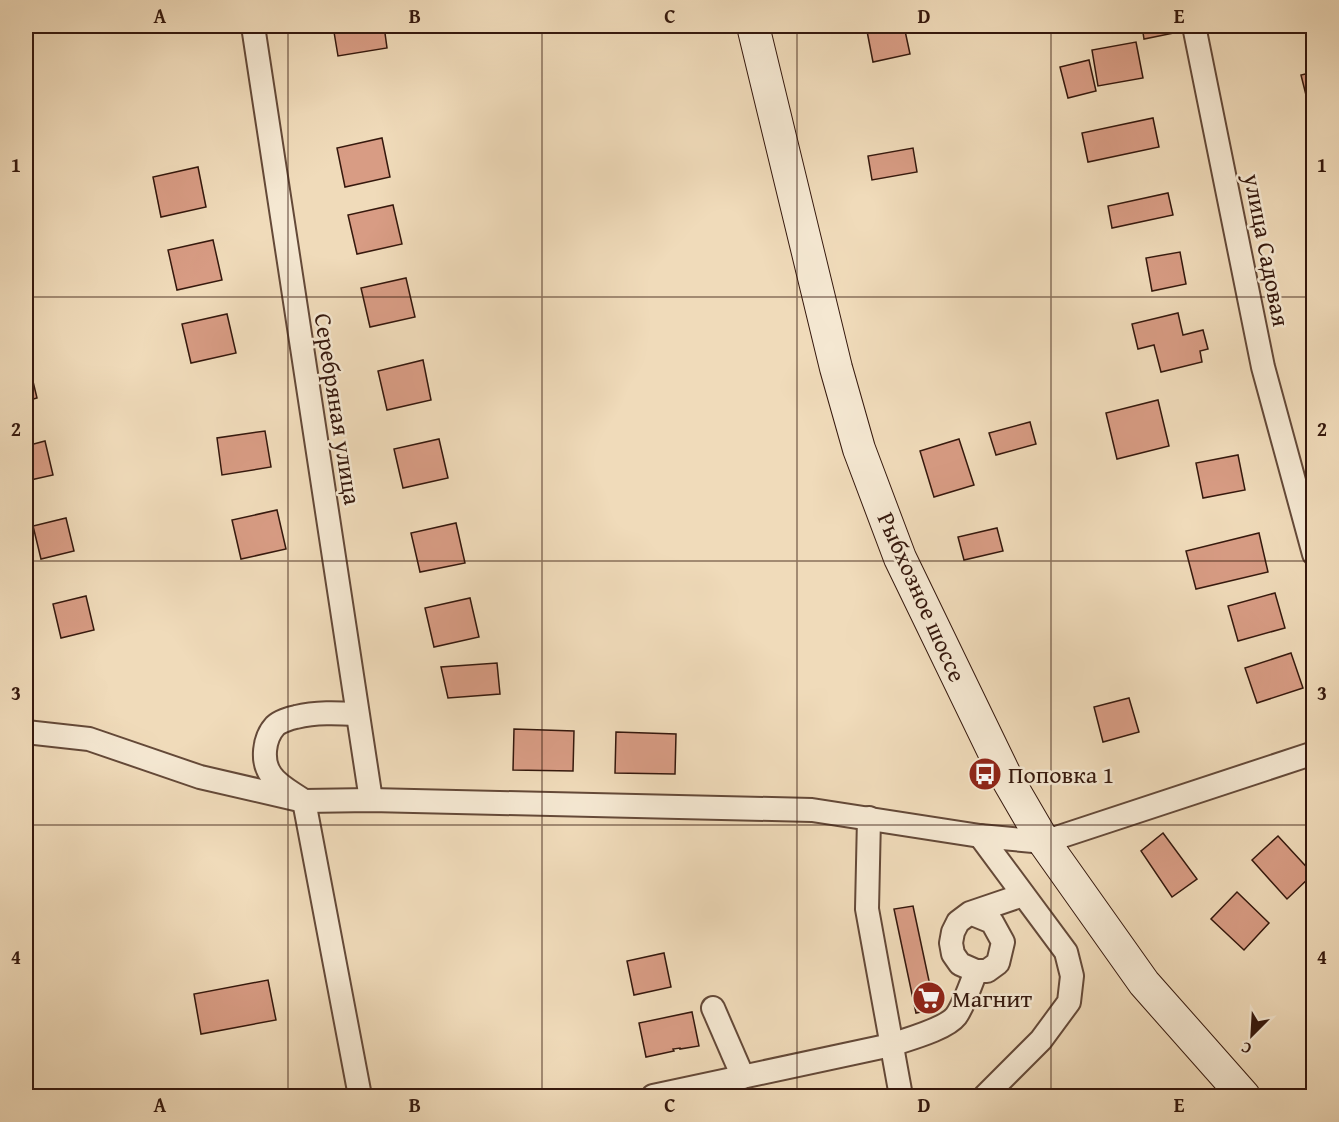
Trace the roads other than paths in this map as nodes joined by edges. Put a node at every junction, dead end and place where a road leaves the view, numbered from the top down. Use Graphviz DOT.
graph roads {
  1 [pos="253,26"];
  2 [pos="753,26"];
  3 [pos="1194,26"];
  4 [pos="1314,554"];
  5 [pos="357,714"];
  6 [pos="26,732"];
  7 [pos="1314,753"];
  8 [pos="370,800"];
  9 [pos="304,801"];
  10 [pos="869,818"];
  11 [pos="980,836"];
  12 [pos="1044,842"];
  13 [pos="1023,895"];
  14 [pos="970,913"];
  15 [pos="976,971"];
  16 [pos="712,1008"];
  17 [pos="891,1045"];
  18 [pos="743,1077"];
  19 [pos="360,1096"];
  20 [pos="653,1096"];
  21 [pos="901,1096"];
  22 [pos="985,1096"];
  23 [pos="1244,1096"];
  1 -- 5 [label="street, Серебряная улица"];
  2 -- 12 [label="street, Рыбхозное шоссе"];
  3 -- 4 [label="street, улица Садовая"];
  5 -- 8 [label="street, Серебряная улица"];
  5 -- 9 [label="street"];
  6 -- 9 [label="street"];
  7 -- 12 [label="street"];
  8 -- 9 [label="street"];
  8 -- 10 [label="street"];
  9 -- 19 [label="street"];
  10 -- 11 [label="street"];
  10 -- 17 [label="street"];
  11 -- 12 [label="street"];
  11 -- 13 [label="street"];
  12 -- 23 [label="street, Рыбхозное шоссе"];
  13 -- 14 [label="street"];
  13 -- 22 [label="street"];
  14 -- 15 [label="street"];
  14 -- 15 [label="street"];
  15 -- 17 [label="street"];
  16 -- 18 [label="street"];
  17 -- 18 [label="street"];
  17 -- 21 [label="street"];
  18 -- 20 [label="street"];
}
